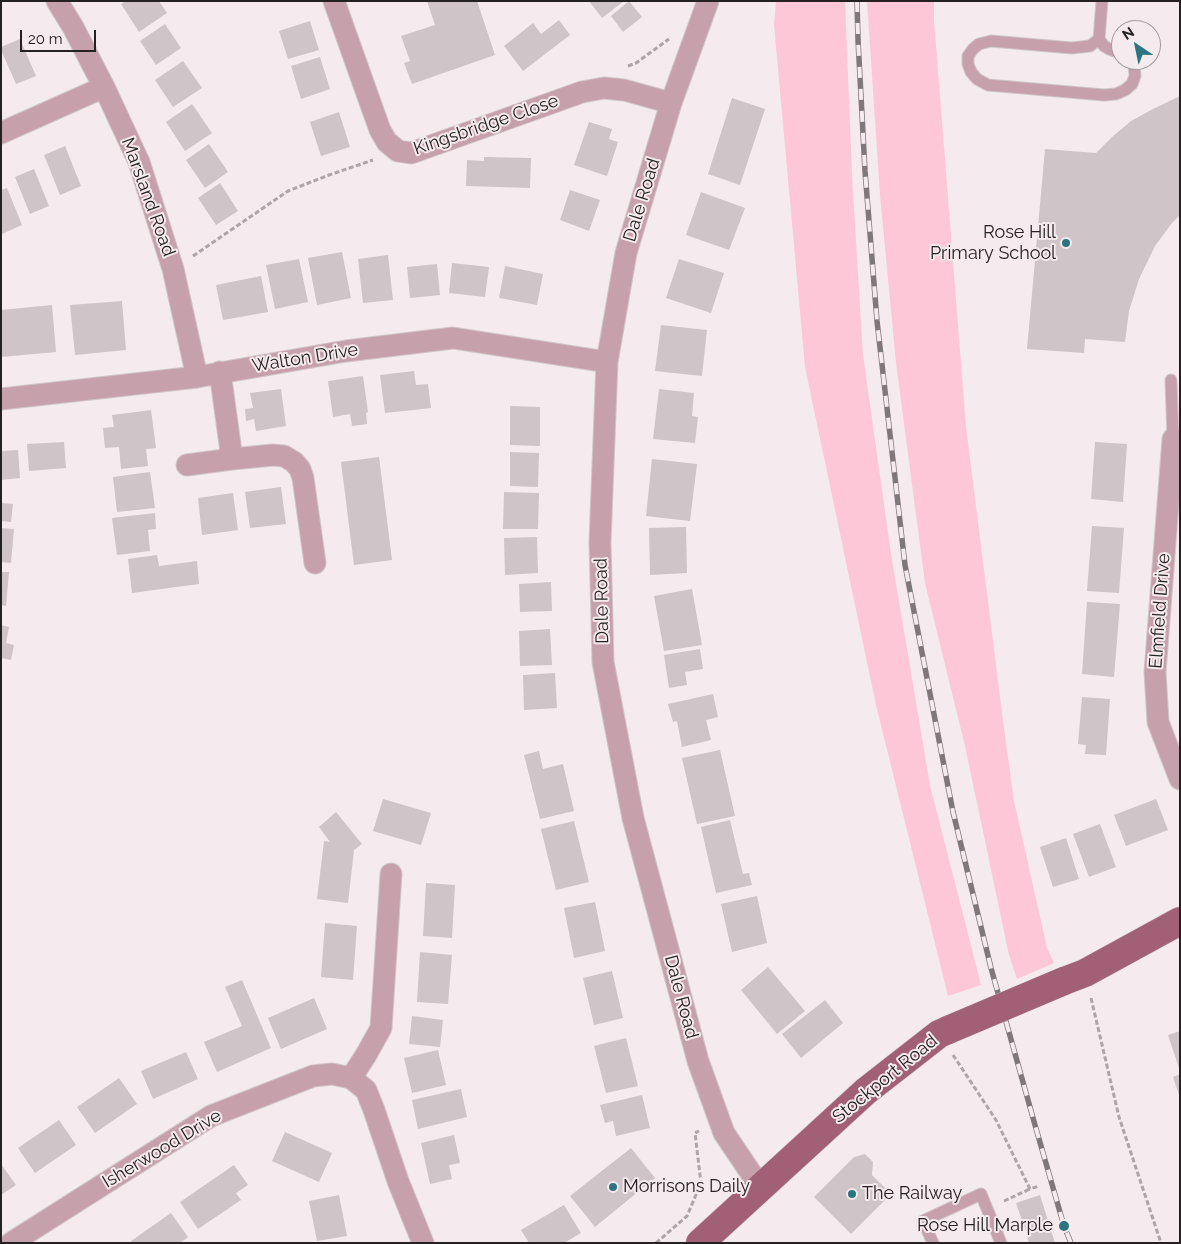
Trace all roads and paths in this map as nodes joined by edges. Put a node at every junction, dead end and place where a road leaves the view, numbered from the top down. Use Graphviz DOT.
graph roads {
  1 [pos="57,1"];
  2 [pos="708,1"];
  3 [pos="1102,1"];
  4 [pos="339,2"];
  5 [pos="674,34"];
  6 [pos="1100,35"];
  7 [pos="1111,50"];
  8 [pos="622,68"];
  9 [pos="1134,70"];
  10 [pos="104,87"];
  11 [pos="671,103"];
  12 [pos="1,133"];
  13 [pos="398,151"];
  14 [pos="174,269"];
  15 [pos="607,362"];
  16 [pos="220,372"];
  17 [pos="197,377"];
  18 [pos="1171,380"];
  19 [pos="1,399"];
  20 [pos="1173,439"];
  21 [pos="232,458"];
  22 [pos="187,465"];
  23 [pos="315,563"];
  24 [pos="1180,778"];
  25 [pos="391,874"];
  26 [pos="1180,921"];
  27 [pos="1074,977"];
  28 [pos="944,1032"];
  29 [pos="351,1078"];
  30 [pos="720,1122"];
  31 [pos="1039,1186"];
  32 [pos="761,1188"];
  33 [pos="1030,1189"];
  34 [pos="987,1209"];
  35 [pos="11,1243"];
  36 [pos="424,1243"];
  37 [pos="656,1243"];
  38 [pos="700,1243"];
  39 [pos="933,1243"];
  40 [pos="1001,1243"];
  41 [pos="1161,1243"];
  1 -- 10 [label="street, Marsland Road"];
  2 -- 11 [label="street, Dale Road"];
  3 -- 6 [label="lane"];
  4 -- 13 [label="street, Kingsbridge Close"];
  5 -- 8 [label="path"];
  6 -- 7 [label="lane"];
  6 -- 9 [label="lane"];
  10 -- 12 [label="street"];
  10 -- 14 [label="street, Marsland Road"];
  11 -- 13 [label="street, Kingsbridge Close"];
  11 -- 15 [label="street, Dale Road"];
  13 -- 14 [label="path"];
  14 -- 17 [label="street, Marsland Road"];
  15 -- 16 [label="street, Walton Drive"];
  15 -- 30 [label="street, Dale Road"];
  16 -- 17 [label="street, Walton Drive"];
  16 -- 21 [label="street"];
  17 -- 19 [label="street, Walton Drive"];
  18 -- 20 [label="lane"];
  20 -- 24 [label="street, Elmfield Drive"];
  21 -- 22 [label="street"];
  21 -- 23 [label="street"];
  25 -- 29 [label="street"];
  26 -- 27 [label="main road, Stockport Road"];
  27 -- 28 [label="main road, Stockport Road, bridge"];
  27 -- 41 [label="path"];
  28 -- 32 [label="main road, Stockport Road"];
  28 -- 33 [label="path"];
  29 -- 35 [label="street, Isherwood Drive"];
  29 -- 36 [label="street"];
  30 -- 32 [label="street, Dale Road"];
  30 -- 37 [label="path"];
  31 -- 33 [label="path"];
  32 -- 38 [label="main road, Stockport Road"];
  33 -- 34 [label="path"];
  34 -- 39 [label="lane"];
  34 -- 40 [label="lane"];
}
